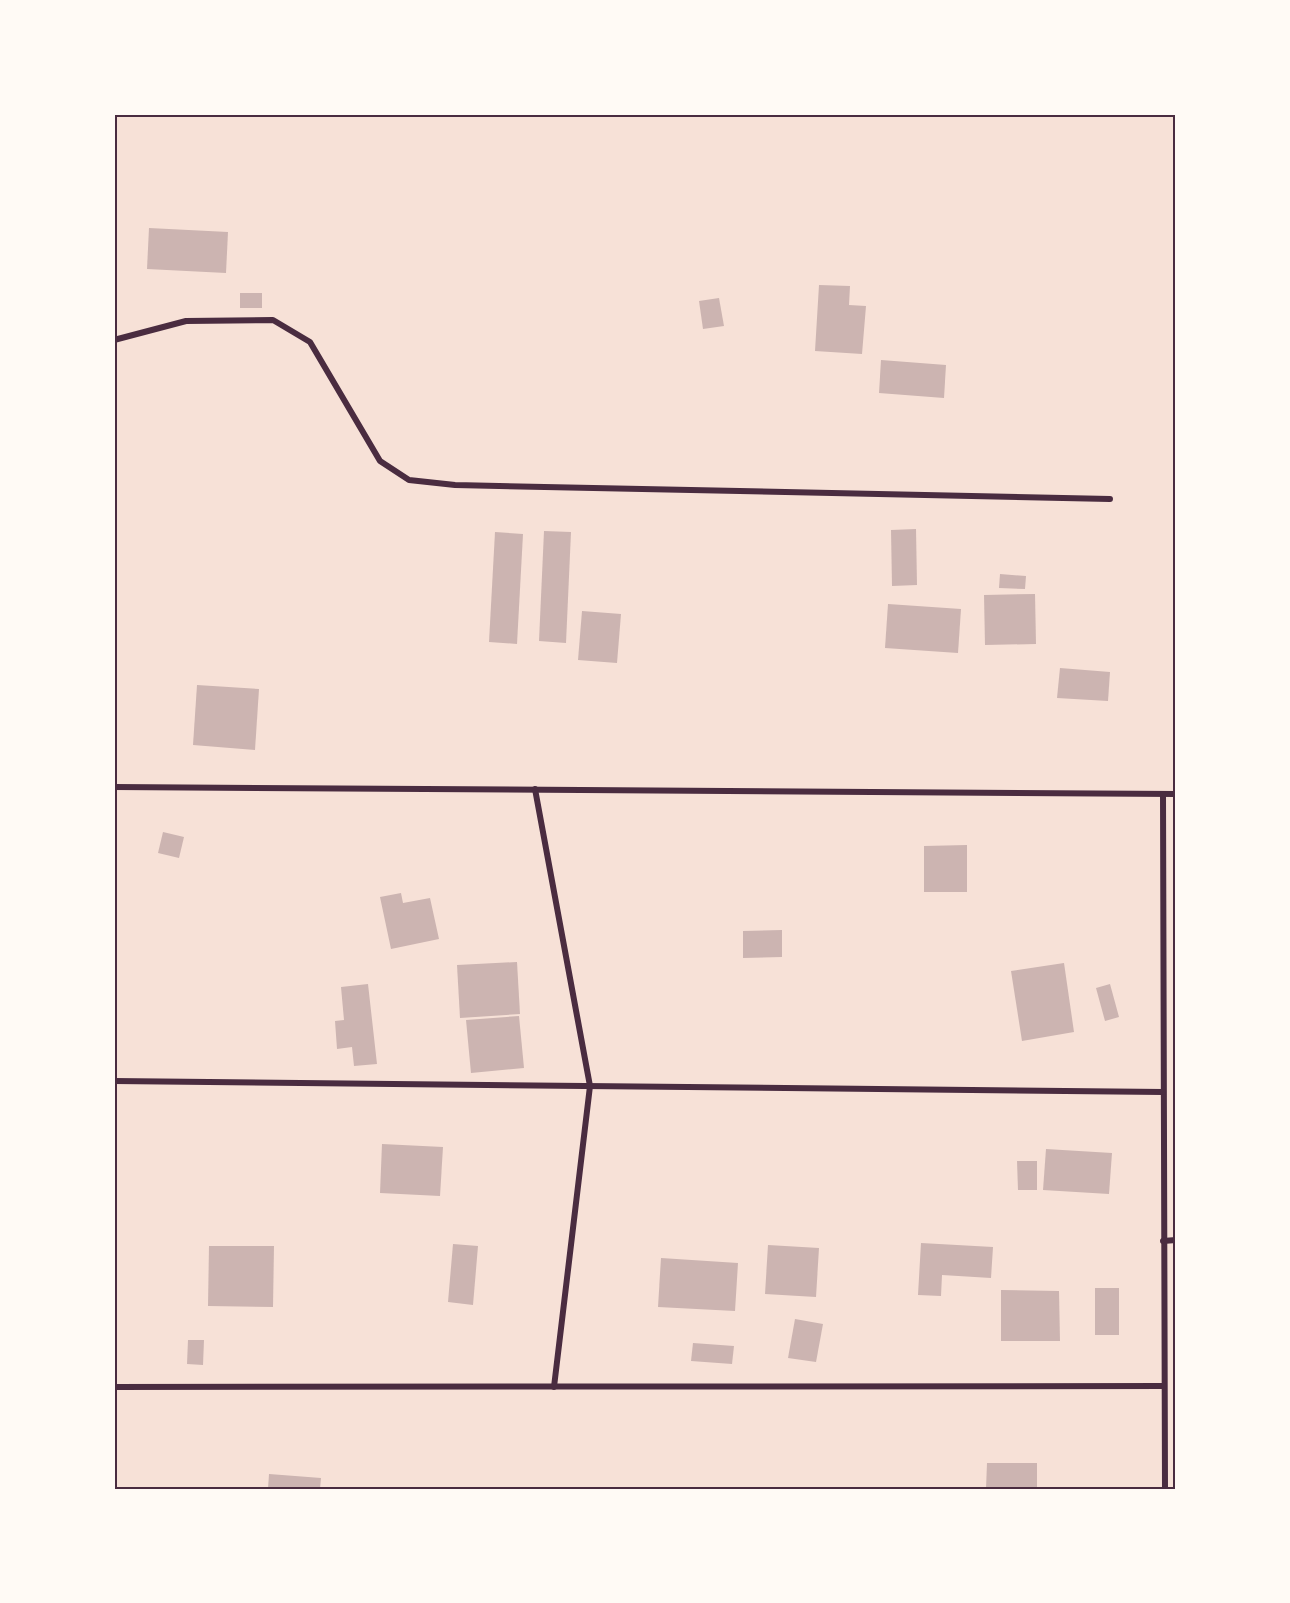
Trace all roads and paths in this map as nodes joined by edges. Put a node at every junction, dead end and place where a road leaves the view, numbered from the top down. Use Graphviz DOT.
graph roads {
  1 [pos="114,340"];
  2 [pos="1110,499"];
  3 [pos="114,787"];
  4 [pos="535,789"];
  5 [pos="1163,794"];
  6 [pos="1176,794"];
  7 [pos="114,1081"];
  8 [pos="590,1086"];
  9 [pos="1163,1092"];
  10 [pos="1176,1240"];
  11 [pos="1163,1241"];
  12 [pos="1164,1386"];
  13 [pos="114,1387"];
  14 [pos="554,1387"];
  15 [pos="1165,1489"];
  1 -- 2 [label="street"];
  3 -- 4 [label="street"];
  4 -- 5 [label="street"];
  4 -- 8 [label="street"];
  5 -- 6 [label="street"];
  5 -- 9 [label="street"];
  7 -- 8 [label="street"];
  8 -- 9 [label="street"];
  8 -- 14 [label="street"];
  9 -- 11 [label="street"];
  10 -- 11 [label="street"];
  11 -- 12 [label="street"];
  12 -- 14 [label="street"];
  12 -- 15 [label="street"];
  13 -- 14 [label="street"];
}
